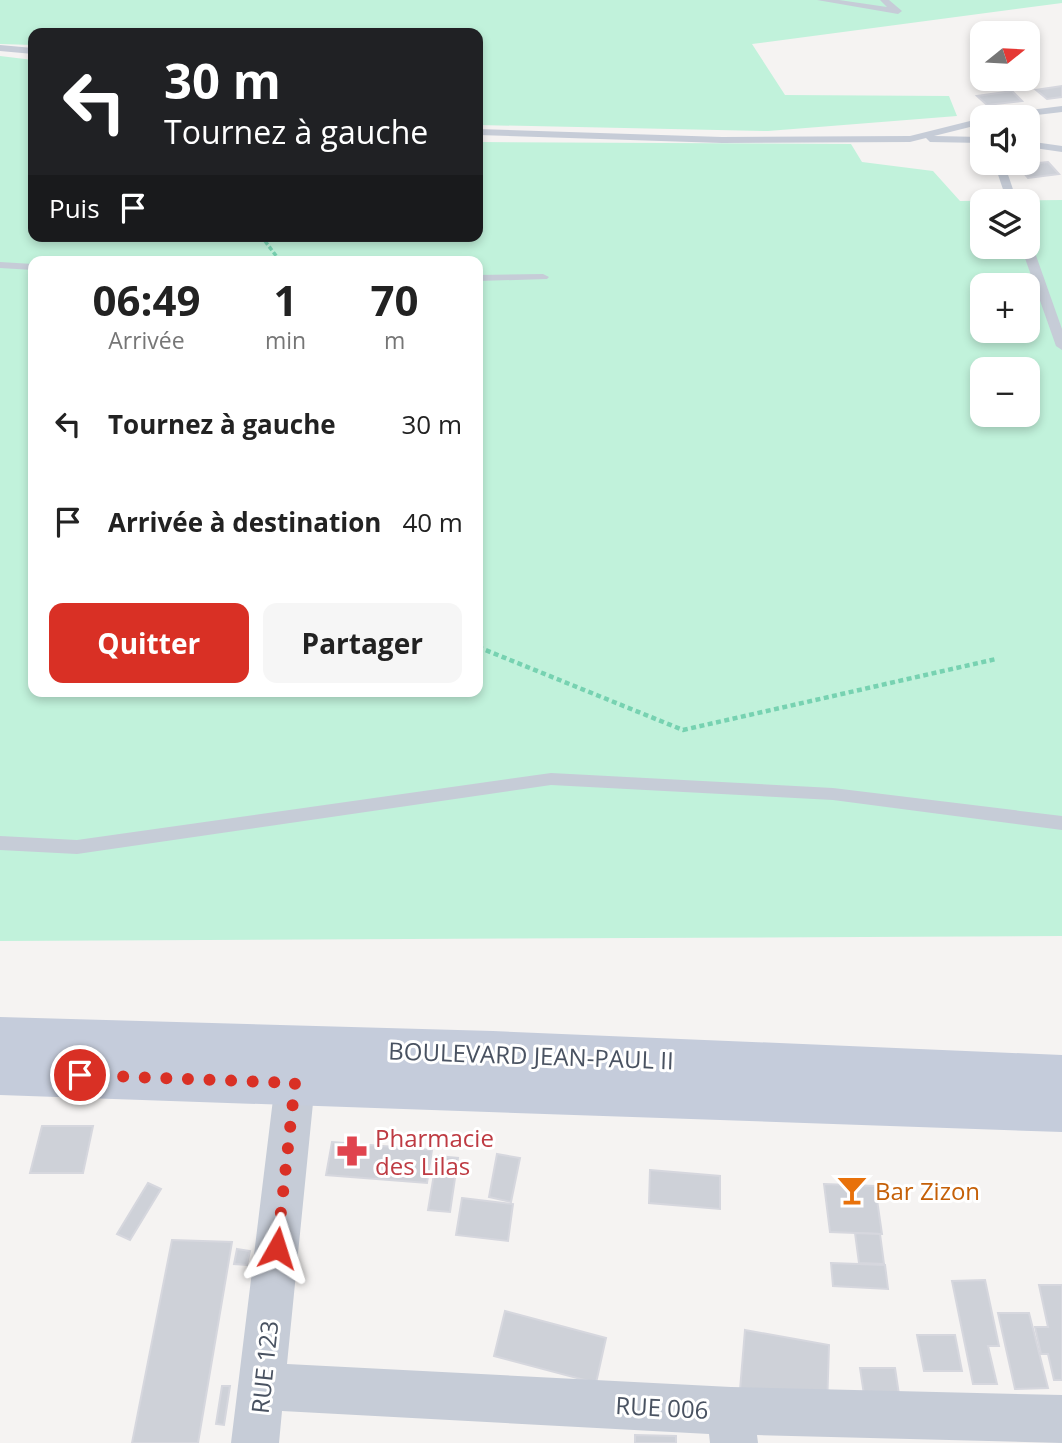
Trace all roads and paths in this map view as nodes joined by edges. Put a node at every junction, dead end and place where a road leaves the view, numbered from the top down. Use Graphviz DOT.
graph roads {
  1 [pos="821,0"];
  2 [pos="884,0"];
  3 [pos="0,48"];
  4 [pos="28,51"];
  5 [pos="1062,109"];
  6 [pos="1040,112"];
  7 [pos="970,124"];
  8 [pos="483,132"];
  9 [pos="910,139"];
  10 [pos="970,140"];
  11 [pos="1040,146"];
  12 [pos="1062,149"];
  13 [pos="1031,259"];
  14 [pos="0,265"];
  15 [pos="28,267"];
  16 [pos="543,277"];
  17 [pos="483,278"];
  18 [pos="1062,346"];
  19 [pos="483,649"];
  20 [pos="996,659"];
  21 [pos="1062,823"];
  22 [pos="0,844"];
  23 [pos="0,1038"];
  24 [pos="0,1073"];
  25 [pos="1062,1077"];
  26 [pos="295,1083"];
  27 [pos="1062,1110"];
  28 [pos="262,1386"];
  29 [pos="1062,1419"];
  30 [pos="733,1427"];
  31 [pos="255,1443"];
  1 -- 2 [label="lane"];
  3 -- 4 [label="lane"];
  5 -- 6 [label="lane"];
  7 -- 9 [label="lane"];
  8 -- 9 [label="lane"];
  9 -- 10 [label="lane"];
  11 -- 12 [label="lane"];
  13 -- 18 [label="lane"];
  14 -- 15 [label="lane"];
  16 -- 17 [label="lane"];
  19 -- 20 [label="path"];
  21 -- 22 [label="lane"];
  23 -- 25 [label="main road, BOULEVARD JEAN-PAUL II"];
  24 -- 26 [label="main road, BOULEVARD JEAN-PAUL II"];
  26 -- 27 [label="main road, BOULEVARD JEAN-PAUL II"];
  26 -- 28 [label="street, RUE 123"];
  28 -- 30 [label="street, RUE 006"];
  28 -- 31 [label="street, RUE 123"];
  29 -- 30 [label="street, RUE 006"];
}
